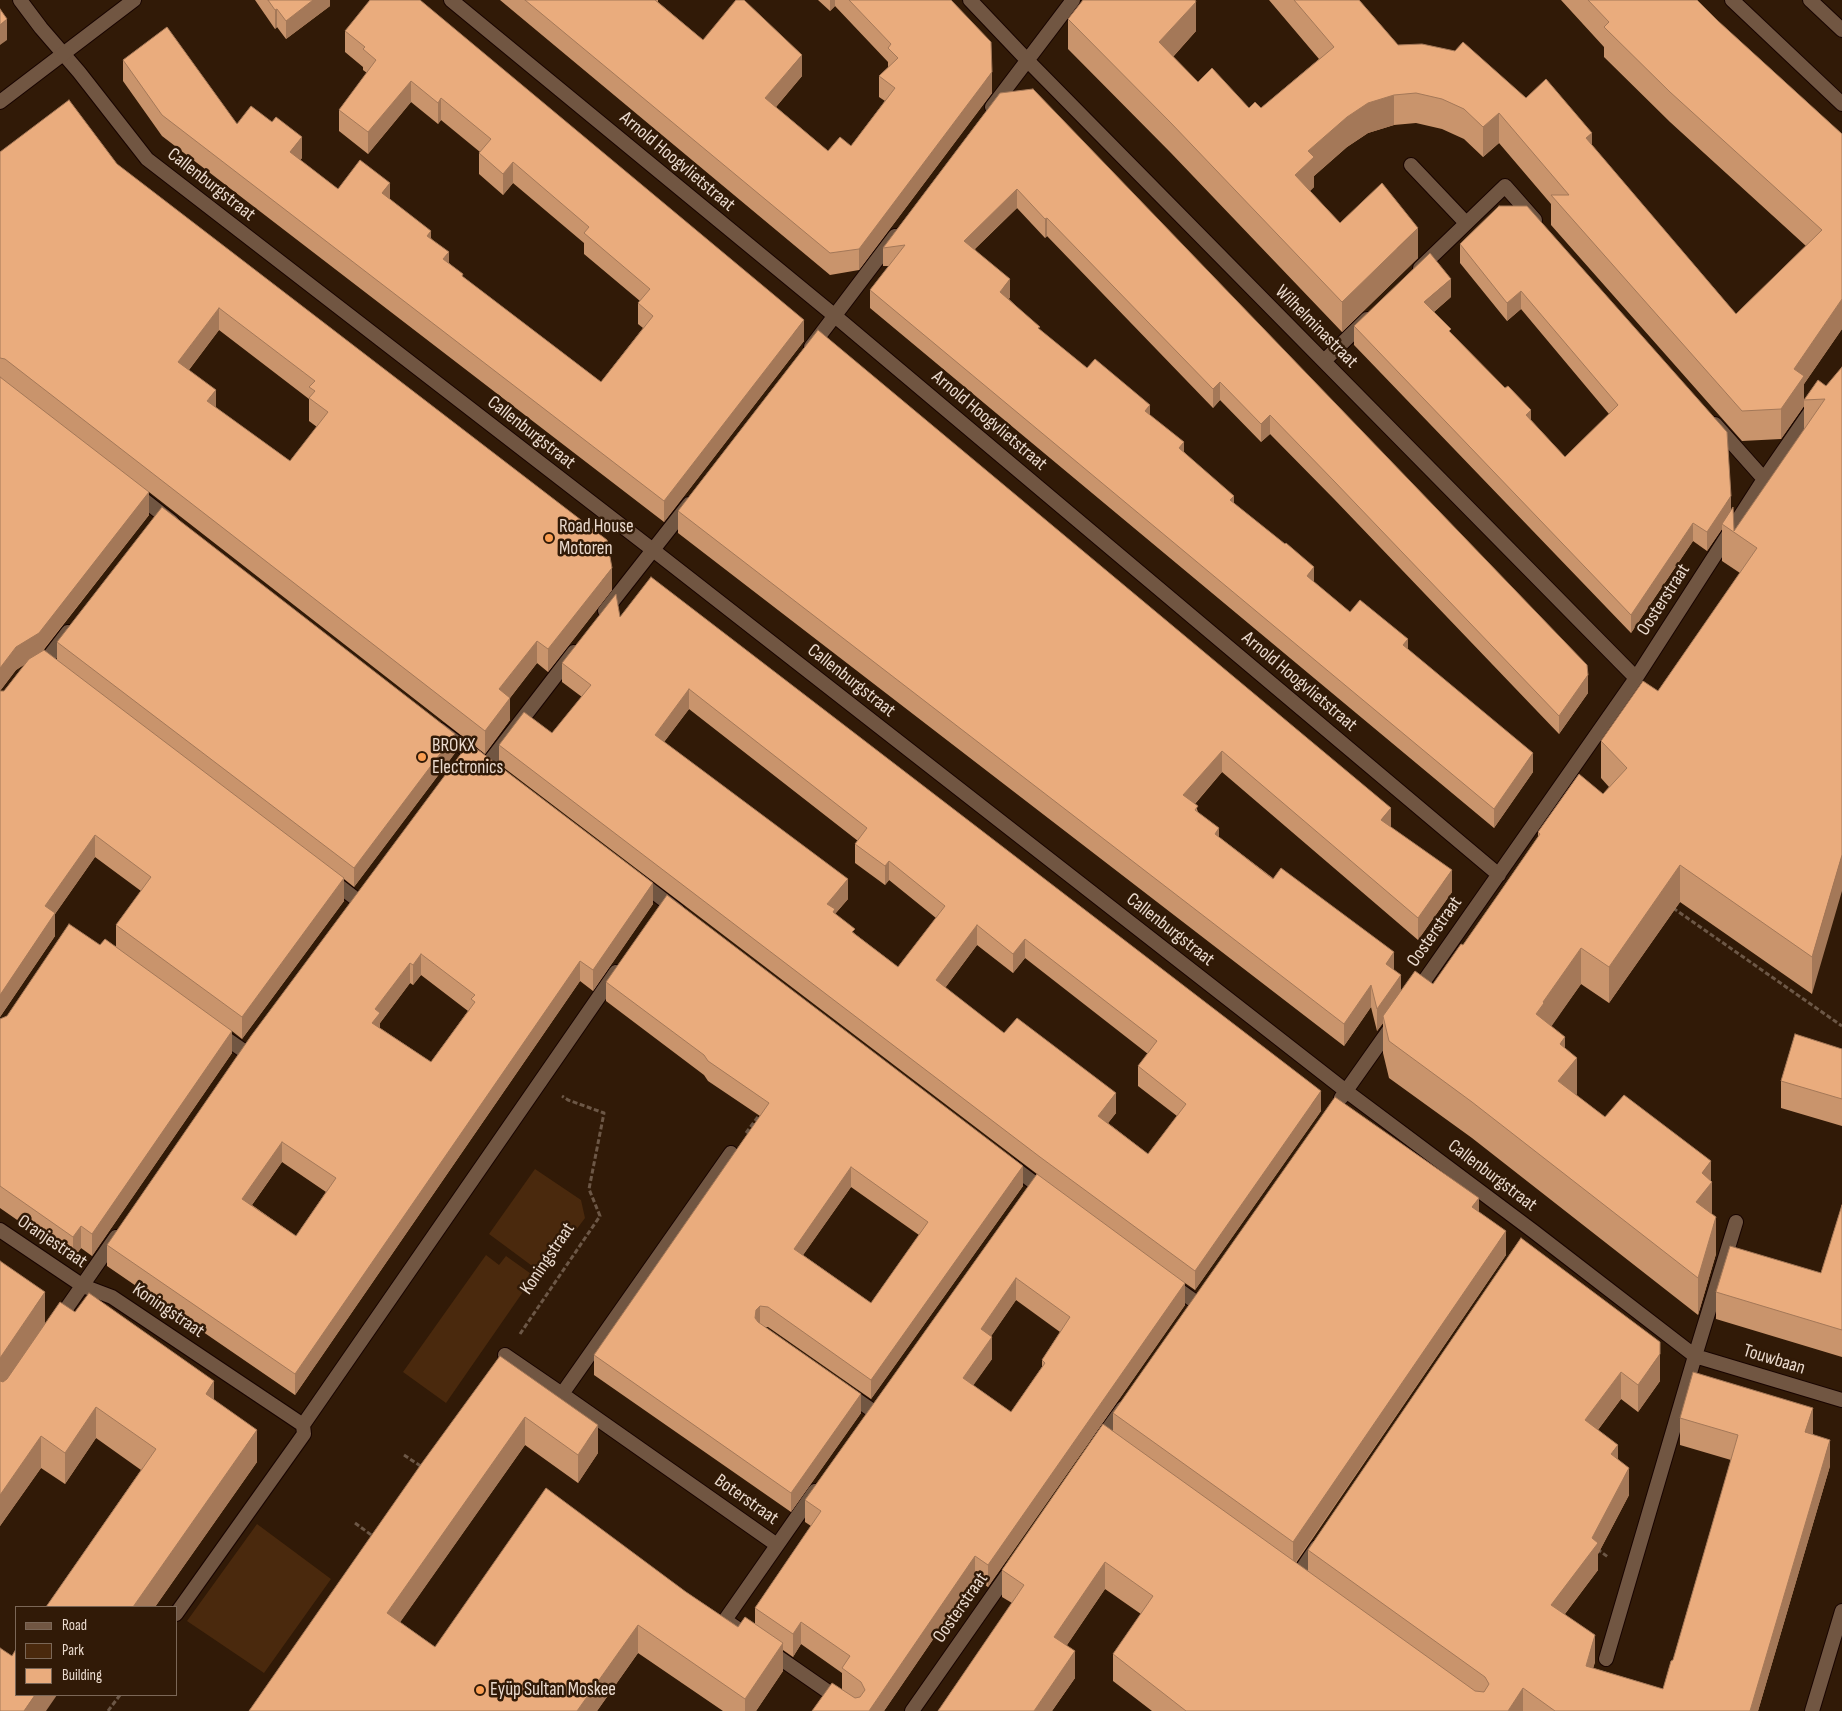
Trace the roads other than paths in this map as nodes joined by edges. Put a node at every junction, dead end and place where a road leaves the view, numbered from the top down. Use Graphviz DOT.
graph roads {
  1 [pos="20,0"];
  2 [pos="134,0"];
  3 [pos="451,0"];
  4 [pos="970,0"];
  5 [pos="1073,0"];
  6 [pos="1732,0"];
  7 [pos="1810,0"];
  8 [pos="1842,30"];
  9 [pos="63,53"];
  10 [pos="1027,60"];
  11 [pos="0,102"];
  12 [pos="1842,104"];
  13 [pos="986,115"];
  14 [pos="1411,165"];
  15 [pos="905,223"];
  16 [pos="1466,223"];
  17 [pos="1544,230"];
  18 [pos="1409,279"];
  19 [pos="1374,313"];
  20 [pos="835,316"];
  21 [pos="804,355"];
  22 [pos="1324,361"];
  23 [pos="1820,398"];
  24 [pos="1706,414"];
  25 [pos="1764,479"];
  26 [pos="122,483"];
  27 [pos="695,496"];
  28 [pos="184,531"];
  29 [pos="653,550"];
  30 [pos="599,619"];
  31 [pos="76,623"];
  32 [pos="582,642"];
  33 [pos="24,675"];
  34 [pos="1636,678"];
  35 [pos="428,720"];
  36 [pos="317,869"];
  37 [pos="626,872"];
  38 [pos="1499,875"];
  39 [pos="356,899"];
  40 [pos="688,919"];
  41 [pos="626,958"];
  42 [pos="205,1023"];
  43 [pos="244,1052"];
  44 [pos="1346,1091"];
  45 [pos="1334,1108"];
  46 [pos="731,1153"];
  47 [pos="997,1154"];
  48 [pos="1058,1201"];
  49 [pos="1736,1222"];
  50 [pos="122,1229"];
  51 [pos="0,1230"];
  52 [pos="1158,1275"];
  53 [pos="83,1286"];
  54 [pos="1197,1303"];
  55 [pos="50,1333"];
  56 [pos="505,1355"];
  57 [pos="1695,1356"];
  58 [pos="834,1384"];
  59 [pos="562,1394"];
  60 [pos="1129,1399"];
  61 [pos="1842,1400"];
  62 [pos="873,1411"];
  63 [pos="303,1425"];
  64 [pos="1090,1455"];
  65 [pos="822,1482"];
  66 [pos="1324,1537"];
  67 [pos="777,1545"];
  68 [pos="1018,1559"];
  69 [pos="1296,1578"];
  70 [pos="178,1611"];
  71 [pos="1842,1611"];
  72 [pos="1606,1659"];
  73 [pos="856,1711"];
  74 [pos="912,1711"];
  75 [pos="1812,1711"];
  1 -- 9 [label="street, Callenburgstraat"];
  2 -- 9 [label="street"];
  3 -- 20 [label="street, Arnold Hoogvlietstraat"];
  4 -- 10 [label="street, Wilhelminastraat"];
  5 -- 10 [label="street"];
  6 -- 12 [label="street"];
  7 -- 8 [label="street"];
  9 -- 11 [label="street"];
  9 -- 29 [label="street, Callenburgstraat"];
  10 -- 13 [label="street"];
  10 -- 22 [label="street, Wilhelminastraat"];
  14 -- 16 [label="street"];
  15 -- 20 [label="street"];
  16 -- 17 [label="street"];
  16 -- 18 [label="street"];
  19 -- 22 [label="street"];
  20 -- 21 [label="street"];
  20 -- 38 [label="street, Arnold Hoogvlietstraat"];
  22 -- 34 [label="street, Wilhelminastraat"];
  23 -- 25 [label="street, Oosterstraat"];
  24 -- 25 [label="street"];
  25 -- 34 [label="street, Oosterstraat"];
  26 -- 28 [label="street"];
  27 -- 29 [label="street"];
  29 -- 30 [label="street"];
  29 -- 44 [label="street, Callenburgstraat"];
  31 -- 33 [label="street"];
  32 -- 35 [label="street"];
  34 -- 38 [label="street, Oosterstraat"];
  36 -- 39 [label="street"];
  37 -- 40 [label="street"];
  38 -- 44 [label="street, Oosterstraat"];
  41 -- 63 [label="street"];
  42 -- 43 [label="street"];
  44 -- 45 [label="street, Oosterstraat"];
  44 -- 57 [label="street, Callenburgstraat"];
  46 -- 59 [label="street"];
  47 -- 48 [label="street"];
  49 -- 57 [label="street"];
  50 -- 53 [label="street"];
  51 -- 53 [label="street, Oranjestraat"];
  52 -- 54 [label="street"];
  53 -- 55 [label="street"];
  53 -- 63 [label="street, Koningstraat"];
  56 -- 59 [label="street, Boterstraat"];
  57 -- 61 [label="street, Touwbaan"];
  57 -- 72 [label="street"];
  58 -- 62 [label="street"];
  59 -- 67 [label="street, Boterstraat"];
  60 -- 64 [label="street"];
  63 -- 70 [label="street"];
  65 -- 67 [label="street"];
  66 -- 69 [label="street"];
  67 -- 73 [label="street, Boterstraat"];
  68 -- 74 [label="street, Oosterstraat"];
  71 -- 75 [label="street"];
}
